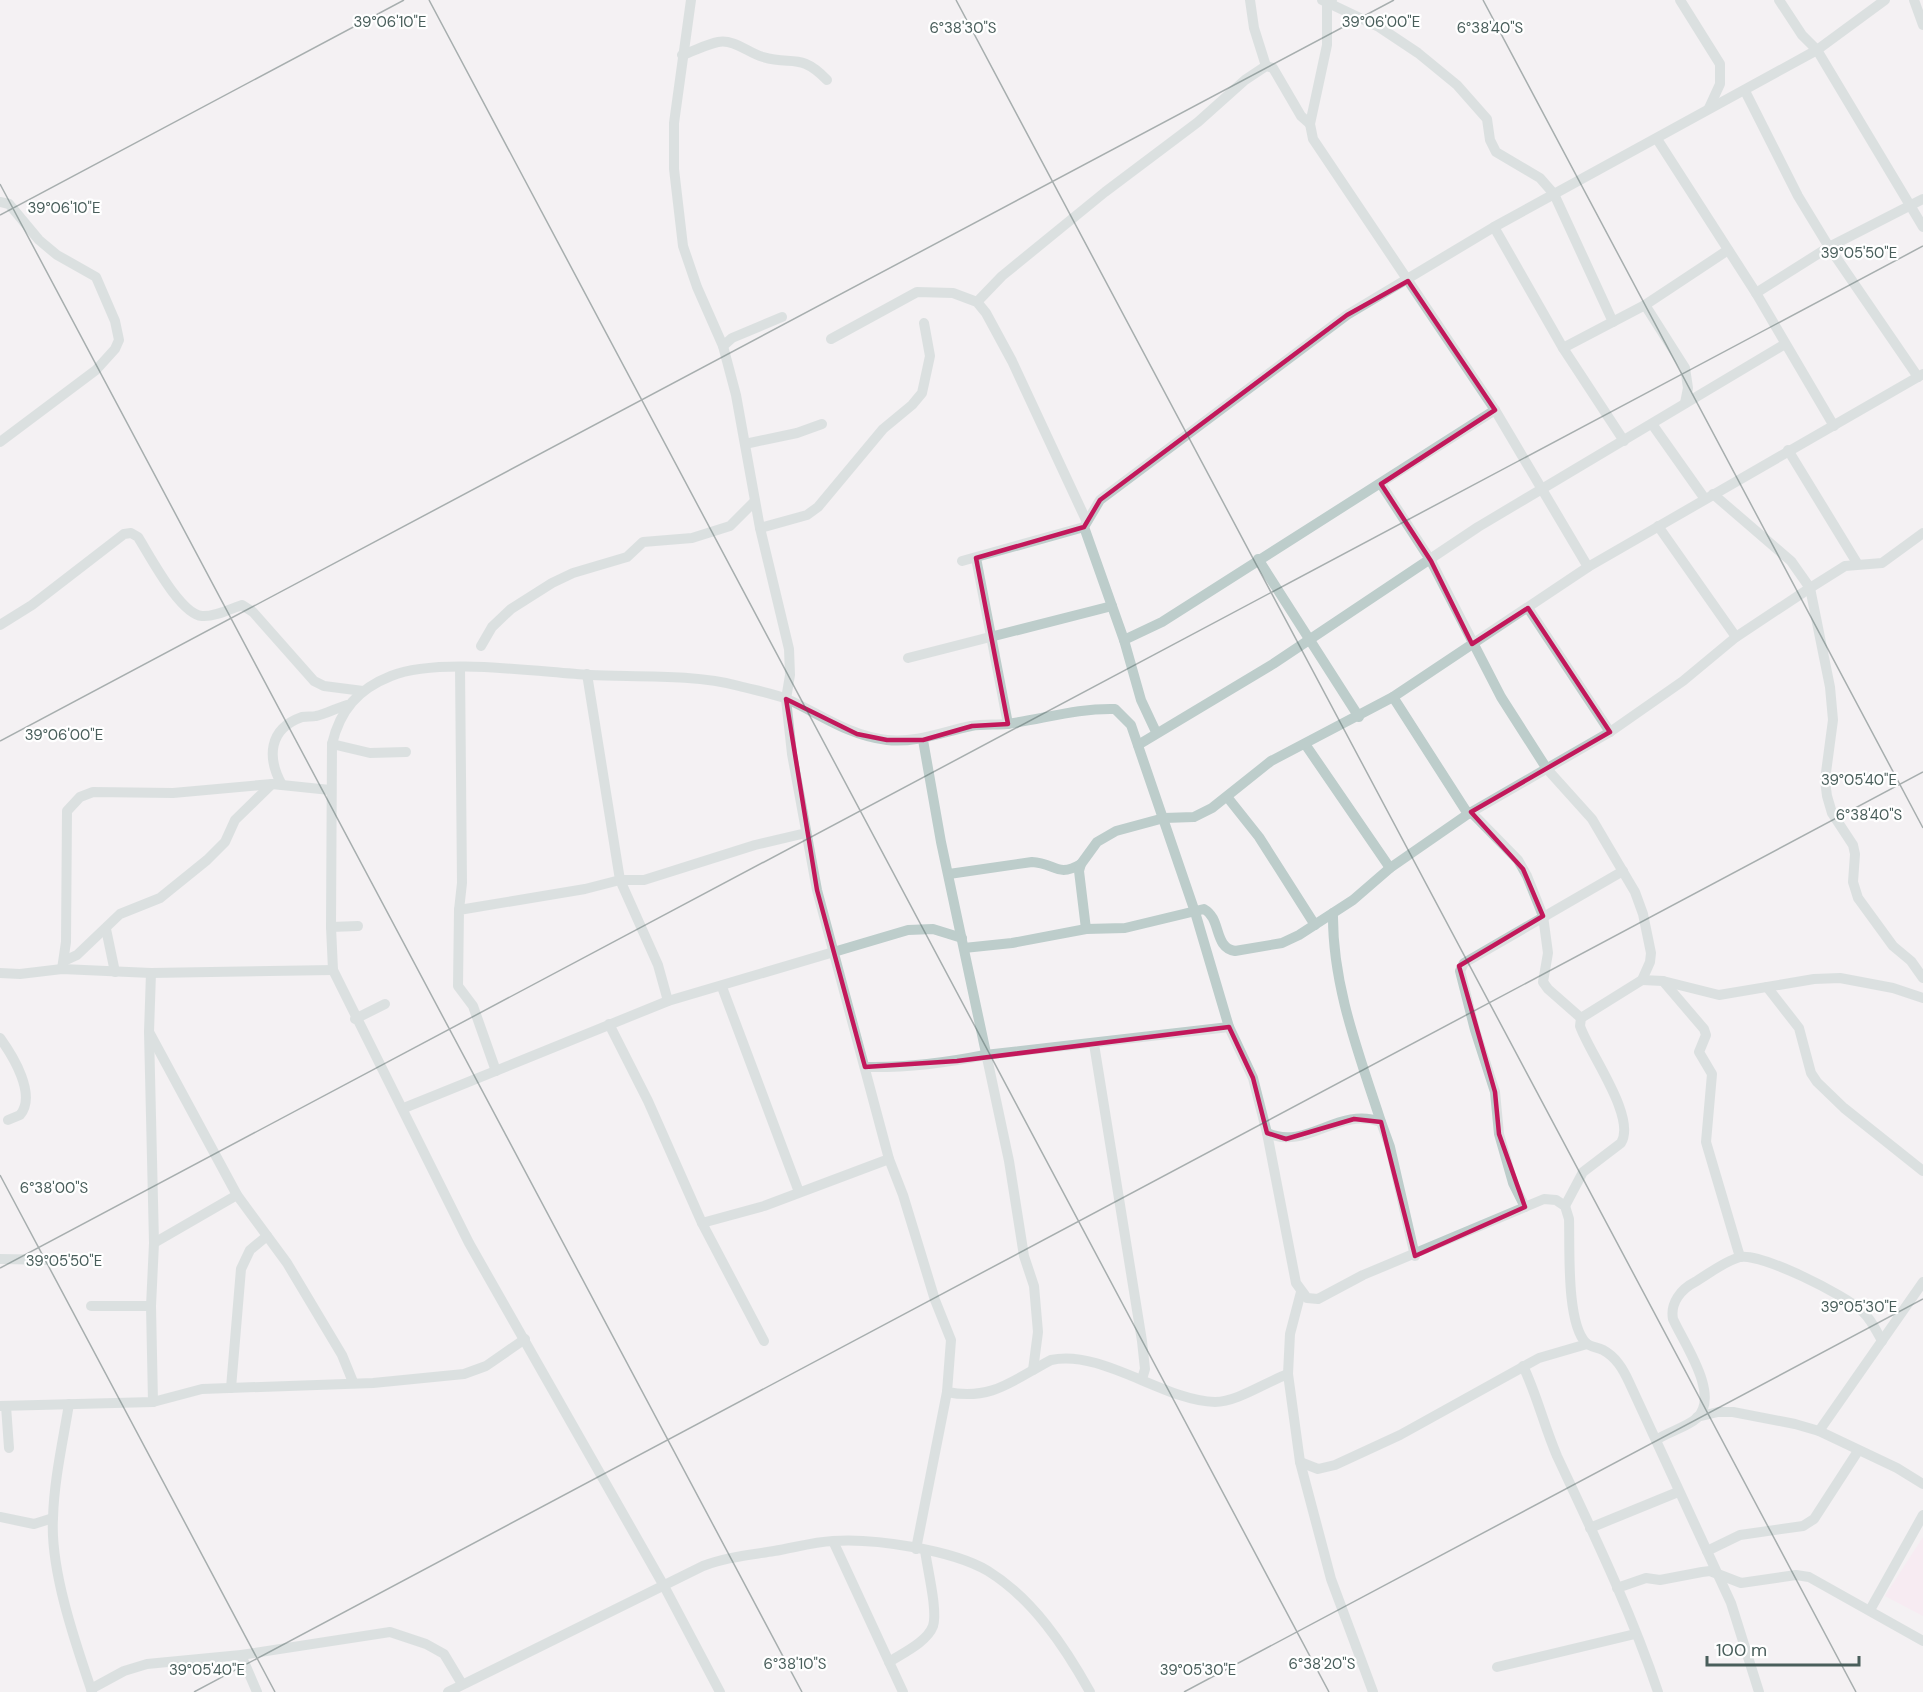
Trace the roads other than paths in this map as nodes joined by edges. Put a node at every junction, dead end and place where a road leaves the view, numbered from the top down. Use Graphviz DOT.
graph roads {
  1 [pos="691,0"];
  2 [pos="1250,0"];
  3 [pos="1680,0"];
  4 [pos="1779,0"];
  5 [pos="1885,0"];
  6 [pos="1914,0"];
  7 [pos="1327,2"];
  8 [pos="1923,25"];
  9 [pos="1817,50"];
  10 [pos="682,55"];
  11 [pos="1266,66"];
  12 [pos="827,80"];
  13 [pos="1745,91"];
  14 [pos="1709,108"];
  15 [pos="1310,124"];
  16 [pos="1657,139"];
  17 [pos="1554,194"];
  18 [pos="1923,199"];
  19 [pos="0,202"];
  20 [pos="1910,206"];
  21 [pos="1494,227"];
  22 [pos="1923,227"];
  23 [pos="1829,247"];
  24 [pos="1728,250"];
  25 [pos="1408,281"];
  26 [pos="1756,293"];
  27 [pos="978,302"];
  28 [pos="1645,305"];
  29 [pos="782,317"];
  30 [pos="1613,322"];
  31 [pos="924,323"];
  32 [pos="831,339"];
  33 [pos="1785,344"];
  34 [pos="723,346"];
  35 [pos="1563,348"];
  36 [pos="1920,376"];
  37 [pos="1685,403"];
  38 [pos="1495,410"];
  39 [pos="822,424"];
  40 [pos="1652,424"];
  41 [pos="1834,426"];
  42 [pos="1624,441"];
  43 [pos="0,442"];
  44 [pos="745,444"];
  45 [pos="1788,450"];
  46 [pos="1381,484"];
  47 [pos="1540,489"];
  48 [pos="1709,496"];
  49 [pos="755,501"];
  50 [pos="1085,523"];
  51 [pos="1659,526"];
  52 [pos="760,528"];
  53 [pos="1923,532"];
  54 [pos="1911,542"];
  55 [pos="1923,546"];
  56 [pos="976,558"];
  57 [pos="1258,559"];
  58 [pos="962,561"];
  59 [pos="1431,561"];
  60 [pos="1857,563"];
  61 [pos="1588,567"];
  62 [pos="1810,588"];
  63 [pos="1112,606"];
  64 [pos="1528,608"];
  65 [pos="0,626"];
  66 [pos="1736,637"];
  67 [pos="990,638"];
  68 [pos="1124,640"];
  69 [pos="1308,641"];
  70 [pos="1472,644"];
  71 [pos="481,646"];
  72 [pos="908,658"];
  73 [pos="460,667"];
  74 [pos="587,674"];
  75 [pos="363,691"];
  76 [pos="1393,697"];
  77 [pos="786,699"];
  78 [pos="347,705"];
  79 [pos="1359,717"];
  80 [pos="1008,724"];
  81 [pos="1156,732"];
  82 [pos="1610,732"];
  83 [pos="923,740"];
  84 [pos="332,744"];
  85 [pos="1305,744"];
  86 [pos="1138,745"];
  87 [pos="406,752"];
  88 [pos="1547,769"];
  89 [pos="277,785"];
  90 [pos="330,790"];
  91 [pos="1227,798"];
  92 [pos="1469,813"];
  93 [pos="1164,819"];
  94 [pos="806,833"];
  95 [pos="1081,864"];
  96 [pos="1390,868"];
  97 [pos="1623,871"];
  98 [pos="949,874"];
  99 [pos="620,880"];
  100 [pos="459,910"];
  101 [pos="1195,912"];
  102 [pos="1333,913"];
  103 [pos="1543,916"];
  104 [pos="1315,925"];
  105 [pos="357,926"];
  106 [pos="331,927"];
  107 [pos="106,929"];
  108 [pos="1086,929"];
  109 [pos="963,943"];
  110 [pos="833,951"];
  111 [pos="63,965"];
  112 [pos="333,970"];
  113 [pos="115,972"];
  114 [pos="151,973"];
  115 [pos="0,974"];
  116 [pos="1923,978"];
  117 [pos="1642,980"];
  118 [pos="1664,981"];
  119 [pos="722,987"];
  120 [pos="1767,987"];
  121 [pos="1923,998"];
  122 [pos="668,1001"];
  123 [pos="385,1004"];
  124 [pos="1581,1018"];
  125 [pos="356,1019"];
  126 [pos="609,1024"];
  127 [pos="1229,1027"];
  128 [pos="149,1032"];
  129 [pos="0,1038"];
  130 [pos="1094,1044"];
  131 [pos="985,1055"];
  132 [pos="865,1067"];
  133 [pos="496,1071"];
  134 [pos="404,1108"];
  135 [pos="8,1120"];
  136 [pos="1381,1122"];
  137 [pos="1267,1133"];
  138 [pos="889,1159"];
  139 [pos="1923,1171"];
  140 [pos="799,1192"];
  141 [pos="237,1195"];
  142 [pos="1565,1206"];
  143 [pos="1525,1207"];
  144 [pos="702,1223"];
  145 [pos="267,1236"];
  146 [pos="154,1243"];
  147 [pos="1414,1256"];
  148 [pos="1740,1257"];
  149 [pos="0,1259"];
  150 [pos="60,1260"];
  151 [pos="1923,1282"];
  152 [pos="1301,1292"];
  153 [pos="91,1306"];
  154 [pos="151,1306"];
  155 [pos="525,1339"];
  156 [pos="764,1341"];
  157 [pos="1882,1341"];
  158 [pos="1587,1344"];
  159 [pos="1523,1366"];
  160 [pos="1033,1370"];
  161 [pos="1288,1374"];
  162 [pos="1142,1379"];
  163 [pos="353,1382"];
  164 [pos="231,1388"];
  165 [pos="947,1392"];
  166 [pos="153,1402"];
  167 [pos="69,1404"];
  168 [pos="3,1406"];
  169 [pos="1698,1417"];
  170 [pos="1819,1431"];
  171 [pos="1656,1440"];
  172 [pos="9,1448"];
  173 [pos="1858,1451"];
  174 [pos="1300,1462"];
  175 [pos="1923,1484"];
  176 [pos="1678,1492"];
  177 [pos="1923,1515"];
  178 [pos="0,1517"];
  179 [pos="52,1518"];
  180 [pos="1590,1528"];
  181 [pos="833,1541"];
  182 [pos="921,1549"];
  183 [pos="1707,1551"];
  184 [pos="1719,1575"];
  185 [pos="664,1586"];
  186 [pos="1617,1588"];
  187 [pos="1870,1610"];
  188 [pos="1635,1634"];
  189 [pos="1923,1641"];
  190 [pos="241,1655"];
  191 [pos="890,1662"];
  192 [pos="1497,1667"];
  193 [pos="462,1684"];
  194 [pos="91,1691"];
  195 [pos="258,1692"];
  196 [pos="448,1692"];
  197 [pos="720,1692"];
  198 [pos="903,1692"];
  199 [pos="1090,1692"];
  200 [pos="1373,1692"];
  201 [pos="1658,1692"];
  202 [pos="1759,1692"];
  1 -- 10 [label="street"];
  2 -- 11 [label="street"];
  3 -- 14 [label="street"];
  4 -- 9 [label="street"];
  5 -- 9 [label="street"];
  6 -- 8 [label="street"];
  7 -- 15 [label="street"];
  7 -- 17 [label="street"];
  9 -- 13 [label="street"];
  9 -- 20 [label="street"];
  10 -- 12 [label="street"];
  10 -- 34 [label="street"];
  11 -- 15 [label="street"];
  11 -- 27 [label="street"];
  13 -- 14 [label="street"];
  13 -- 23 [label="street"];
  14 -- 16 [label="street"];
  15 -- 25 [label="street"];
  16 -- 17 [label="street"];
  16 -- 24 [label="street"];
  17 -- 21 [label="street"];
  17 -- 30 [label="street"];
  18 -- 20 [label="street"];
  19 -- 43 [label="street"];
  20 -- 22 [label="street"];
  20 -- 23 [label="street"];
  21 -- 25 [label="street"];
  21 -- 35 [label="street"];
  23 -- 26 [label="street"];
  23 -- 36 [label="street"];
  24 -- 26 [label="street"];
  24 -- 28 [label="street"];
  25 -- 38 [label="street"];
  25 -- 50 [label="street"];
  26 -- 33 [label="street"];
  27 -- 32 [label="street"];
  27 -- 50 [label="street"];
  28 -- 30 [label="street"];
  28 -- 37 [label="street"];
  29 -- 34 [label="street"];
  30 -- 35 [label="street"];
  31 -- 52 [label="street"];
  33 -- 37 [label="street"];
  33 -- 41 [label="street"];
  34 -- 44 [label="street"];
  35 -- 42 [label="street"];
  36 -- 41 [label="street"];
  37 -- 40 [label="street"];
  38 -- 46 [label="street"];
  38 -- 47 [label="street"];
  39 -- 44 [label="street"];
  40 -- 42 [label="street"];
  40 -- 48 [label="street"];
  41 -- 45 [label="street"];
  42 -- 47 [label="street"];
  44 -- 49 [label="street"];
  45 -- 48 [label="street"];
  45 -- 60 [label="street"];
  46 -- 57 [label="street"];
  46 -- 59 [label="street"];
  47 -- 59 [label="street"];
  47 -- 61 [label="street"];
  48 -- 51 [label="street"];
  48 -- 62 [label="street"];
  49 -- 52 [label="street"];
  49 -- 71 [label="street"];
  50 -- 56 [label="street"];
  50 -- 63 [label="street"];
  51 -- 61 [label="street"];
  51 -- 66 [label="street"];
  52 -- 77 [label="street"];
  53 -- 54 [label="street"];
  54 -- 55 [label="street"];
  54 -- 60 [label="street"];
  56 -- 58 [label="street"];
  56 -- 67 [label="street"];
  57 -- 68 [label="street"];
  57 -- 69 [label="street"];
  59 -- 69 [label="street"];
  59 -- 70 [label="street"];
  60 -- 62 [label="street"];
  61 -- 64 [label="street"];
  62 -- 66 [label="street"];
  62 -- 116 [label="street"];
  63 -- 67 [label="street"];
  63 -- 68 [label="street"];
  64 -- 70 [label="street"];
  64 -- 82 [label="street"];
  65 -- 75 [label="street"];
  66 -- 82 [label="street"];
  67 -- 72 [label="street"];
  67 -- 80 [label="street"];
  68 -- 81 [label="street"];
  69 -- 79 [label="street"];
  69 -- 81 [label="street"];
  70 -- 76 [label="street"];
  70 -- 88 [label="street"];
  73 -- 74 [label="street"];
  73 -- 75 [label="street"];
  73 -- 100 [label="street"];
  74 -- 77 [label="street"];
  74 -- 99 [label="street"];
  75 -- 78 [label="street"];
  76 -- 79 [label="street"];
  76 -- 92 [label="street"];
  77 -- 83 [label="street"];
  77 -- 94 [label="street"];
  78 -- 84 [label="street"];
  78 -- 89 [label="street"];
  79 -- 85 [label="street"];
  80 -- 83 [label="street"];
  80 -- 86 [label="street"];
  81 -- 86 [label="street"];
  82 -- 88 [label="street"];
  83 -- 98 [label="street"];
  84 -- 87 [label="street"];
  84 -- 90 [label="street"];
  85 -- 91 [label="street"];
  85 -- 96 [label="street"];
  86 -- 93 [label="street"];
  88 -- 92 [label="street"];
  88 -- 97 [label="street"];
  89 -- 90 [label="street"];
  89 -- 107 [label="street"];
  89 -- 111 [label="street"];
  90 -- 106 [label="street"];
  91 -- 93 [label="street"];
  91 -- 104 [label="street"];
  92 -- 96 [label="street"];
  92 -- 103 [label="street"];
  93 -- 95 [label="street"];
  93 -- 101 [label="street"];
  94 -- 99 [label="street"];
  94 -- 110 [label="street"];
  95 -- 98 [label="street"];
  95 -- 108 [label="street"];
  96 -- 102 [label="street"];
  97 -- 103 [label="street"];
  97 -- 117 [label="street"];
  98 -- 109 [label="street"];
  99 -- 100 [label="street"];
  99 -- 122 [label="street"];
  100 -- 133 [label="street"];
  101 -- 104 [label="street"];
  101 -- 108 [label="street"];
  101 -- 127 [label="street"];
  102 -- 104 [label="street"];
  102 -- 136 [label="street"];
  103 -- 124 [label="street"];
  103 -- 143 [label="street"];
  105 -- 106 [label="street"];
  106 -- 112 [label="street"];
  107 -- 111 [label="street"];
  107 -- 113 [label="street"];
  108 -- 109 [label="street"];
  109 -- 110 [label="street"];
  109 -- 131 [label="street"];
  110 -- 119 [label="street"];
  110 -- 132 [label="street"];
  111 -- 113 [label="street"];
  111 -- 115 [label="street"];
  112 -- 114 [label="street"];
  112 -- 125 [label="street"];
  113 -- 114 [label="street"];
  114 -- 128 [label="street"];
  117 -- 118 [label="street"];
  117 -- 124 [label="street"];
  118 -- 120 [label="street"];
  118 -- 148 [label="street"];
  119 -- 122 [label="street"];
  119 -- 140 [label="street"];
  120 -- 121 [label="street"];
  120 -- 139 [label="street"];
  122 -- 126 [label="street"];
  123 -- 125 [label="street"];
  124 -- 142 [label="street"];
  125 -- 134 [label="street"];
  126 -- 133 [label="street"];
  126 -- 144 [label="street"];
  127 -- 130 [label="street"];
  127 -- 137 [label="street"];
  128 -- 141 [label="street"];
  128 -- 146 [label="street"];
  129 -- 135 [label="street"];
  130 -- 131 [label="street"];
  130 -- 162 [label="street"];
  131 -- 132 [label="street"];
  131 -- 160 [label="street"];
  132 -- 138 [label="street"];
  133 -- 134 [label="street"];
  134 -- 155 [label="street"];
  136 -- 137 [label="street"];
  136 -- 147 [label="street"];
  137 -- 152 [label="street"];
  138 -- 140 [label="street"];
  138 -- 165 [label="street"];
  140 -- 144 [label="street"];
  141 -- 145 [label="street"];
  141 -- 146 [label="street"];
  142 -- 143 [label="street"];
  142 -- 158 [label="street"];
  143 -- 147 [label="street"];
  144 -- 156 [label="street"];
  145 -- 163 [label="street"];
  145 -- 164 [label="street"];
  146 -- 154 [label="street"];
  147 -- 152 [label="street"];
  148 -- 157 [label="street"];
  148 -- 169 [label="street"];
  149 -- 150 [label="street"];
  151 -- 157 [label="street"];
  152 -- 161 [label="street"];
  153 -- 154 [label="street"];
  154 -- 166 [label="street"];
  155 -- 163 [label="street"];
  155 -- 185 [label="street"];
  157 -- 170 [label="street"];
  158 -- 159 [label="street"];
  158 -- 171 [label="street"];
  159 -- 174 [label="street"];
  159 -- 180 [label="street"];
  160 -- 162 [label="street"];
  160 -- 165 [label="street"];
  161 -- 162 [label="street"];
  161 -- 174 [label="street"];
  163 -- 164 [label="street"];
  164 -- 166 [label="street"];
  165 -- 182 [label="street"];
  166 -- 167 [label="street"];
  167 -- 168 [label="street"];
  167 -- 179 [label="street"];
  168 -- 172 [label="street"];
  169 -- 170 [label="street"];
  169 -- 171 [label="street"];
  170 -- 173 [label="street"];
  171 -- 176 [label="street"];
  173 -- 175 [label="street"];
  173 -- 183 [label="street"];
  174 -- 200 [label="street"];
  176 -- 180 [label="street"];
  176 -- 183 [label="street"];
  177 -- 187 [label="street"];
  178 -- 179 [label="street"];
  179 -- 194 [label="street"];
  180 -- 186 [label="street"];
  181 -- 182 [label="street"];
  181 -- 185 [label="street"];
  181 -- 191 [label="street"];
  182 -- 191 [label="street"];
  182 -- 199 [label="street"];
  183 -- 184 [label="street"];
  184 -- 186 [label="street"];
  184 -- 187 [label="street"];
  184 -- 202 [label="street"];
  185 -- 193 [label="street"];
  185 -- 197 [label="street"];
  186 -- 188 [label="street"];
  187 -- 189 [label="street"];
  188 -- 192 [label="street"];
  188 -- 201 [label="street"];
  190 -- 193 [label="street"];
  190 -- 194 [label="street"];
  190 -- 195 [label="street"];
  191 -- 198 [label="street"];
  193 -- 196 [label="street"];
}
